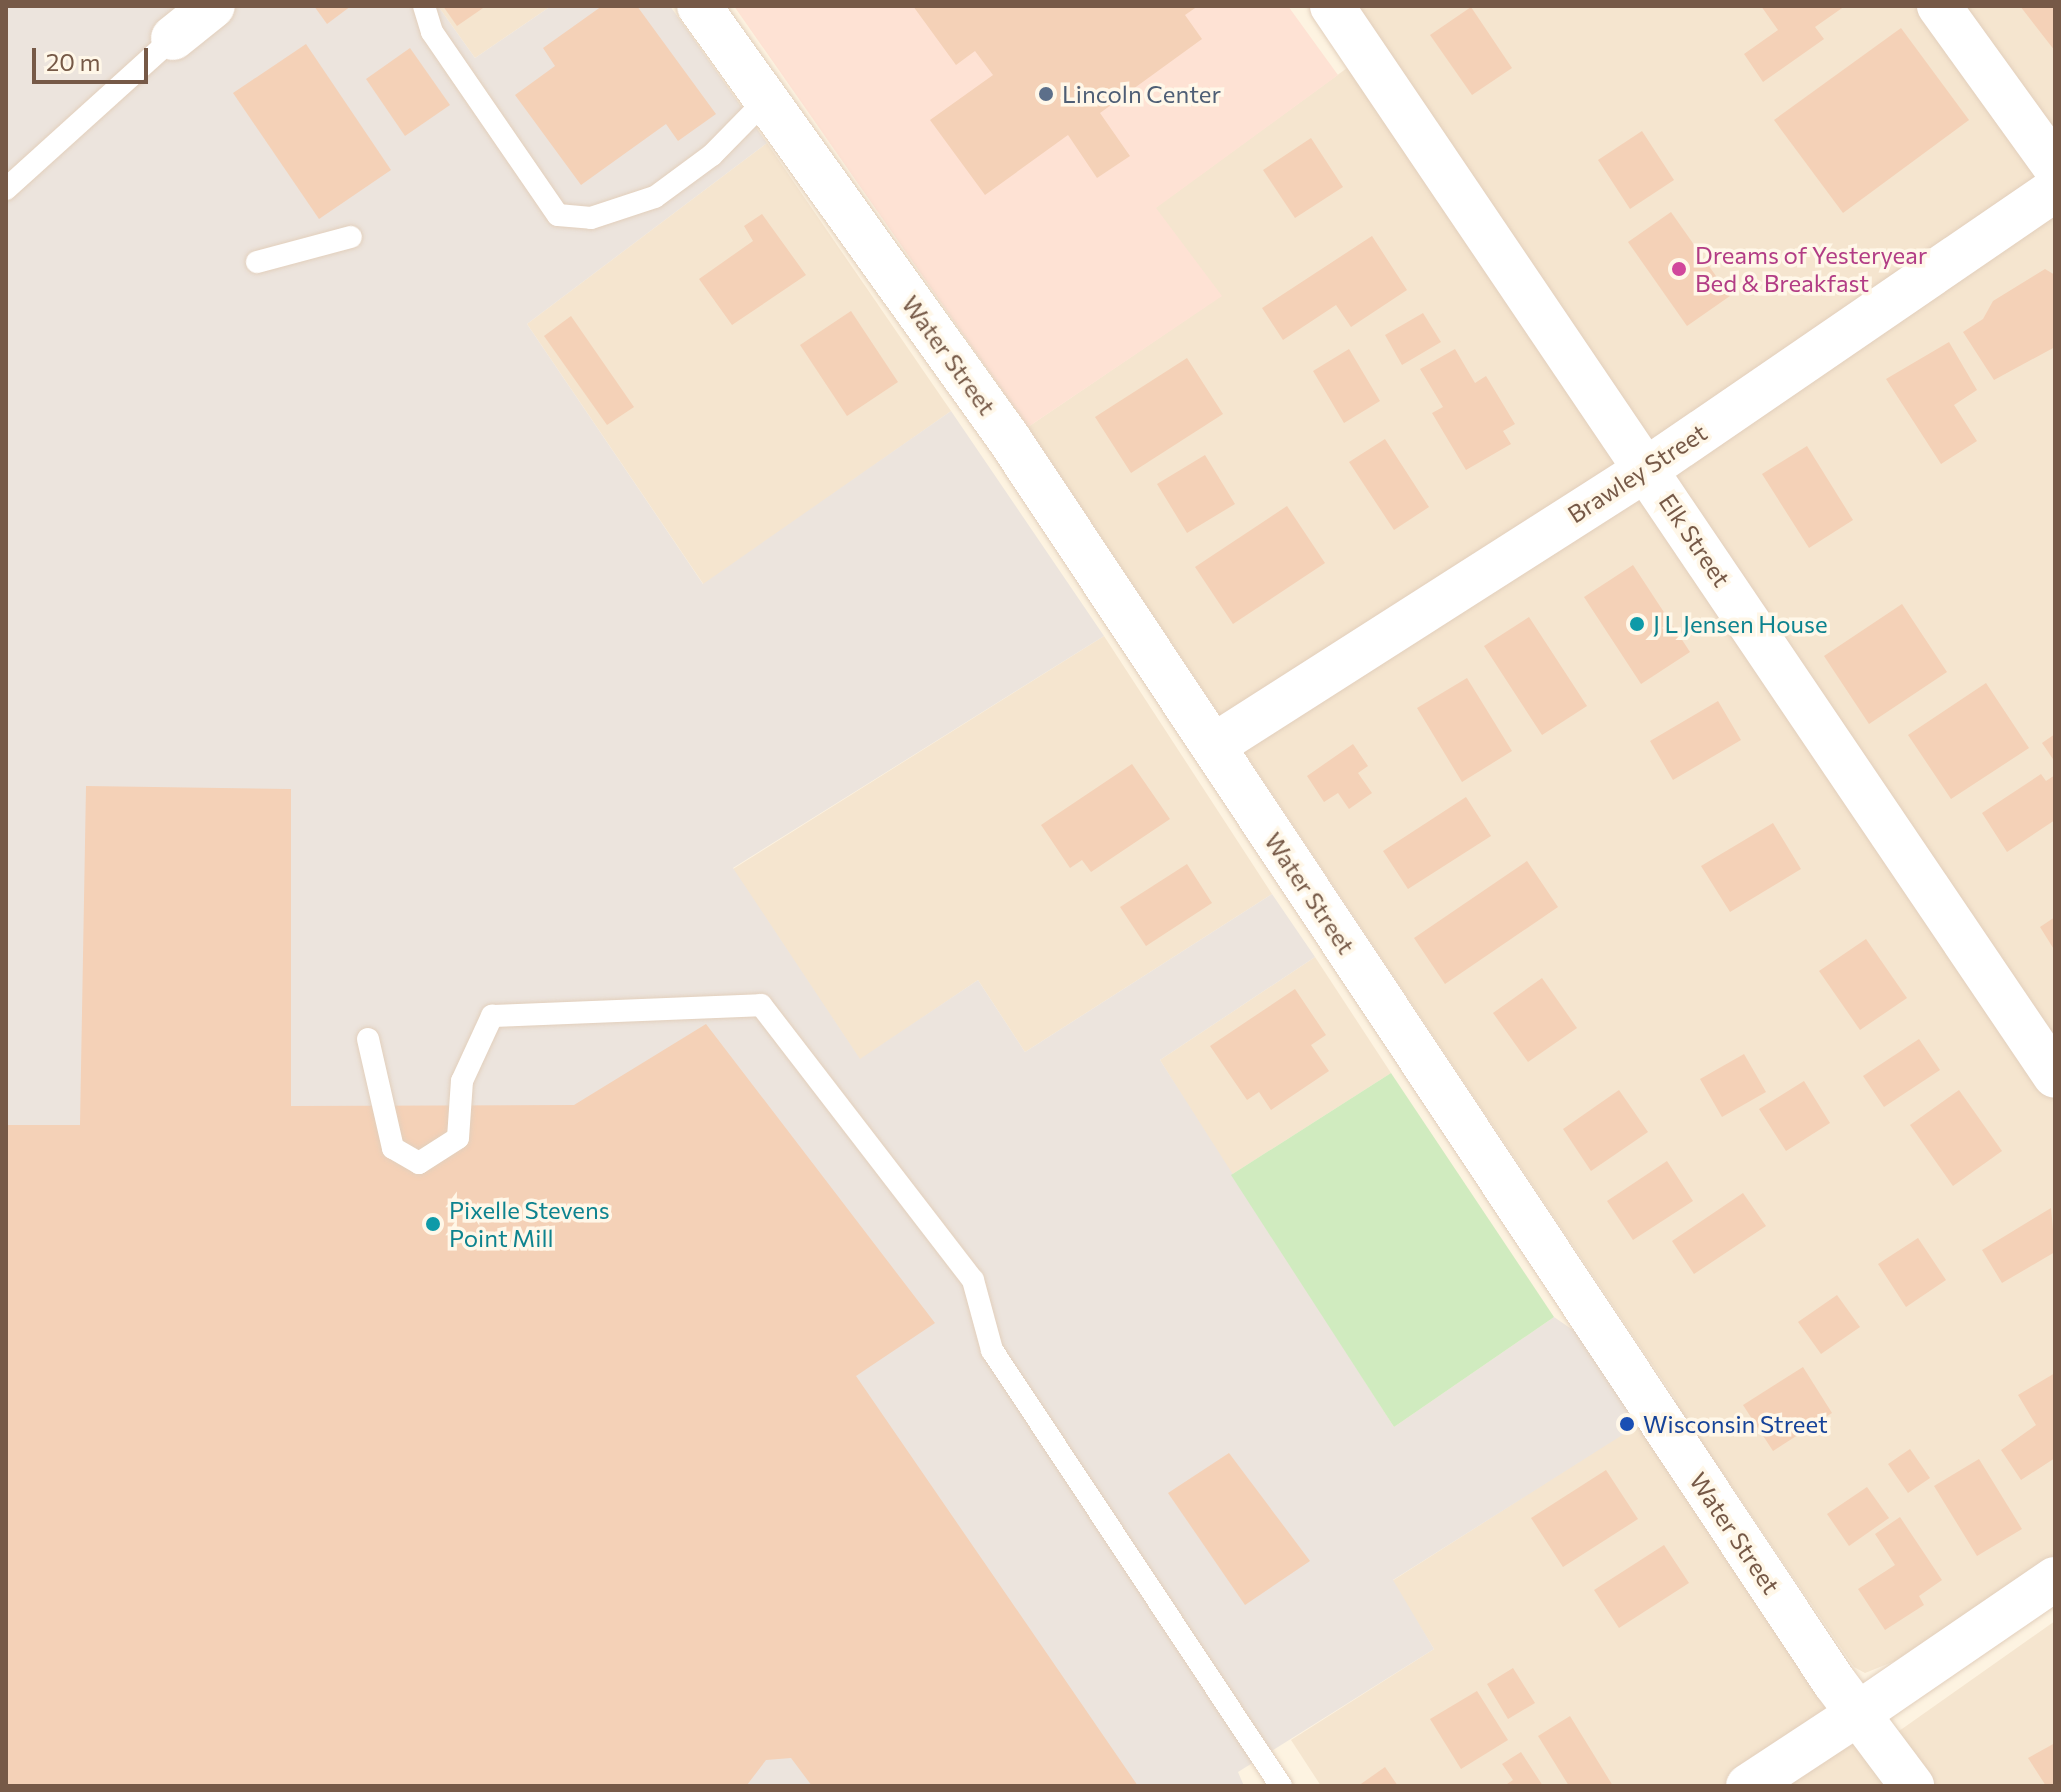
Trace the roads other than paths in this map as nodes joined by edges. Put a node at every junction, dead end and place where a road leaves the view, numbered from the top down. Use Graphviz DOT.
graph roads {
  1 [pos="213,6"];
  2 [pos="424,6"];
  3 [pos="699,6"];
  4 [pos="1332,6"];
  5 [pos="1939,6"];
  6 [pos="173,38"];
  7 [pos="766,100"];
  8 [pos="2055,167"];
  9 [pos="6,189"];
  10 [pos="2055,190"];
  11 [pos="351,237"];
  12 [pos="257,262"];
  13 [pos="1647,469"];
  14 [pos="1213,746"];
  15 [pos="368,1039"];
  16 [pos="2055,1076"];
  17 [pos="2055,1579"];
  18 [pos="1859,1713"];
  19 [pos="1281,1786"];
  20 [pos="1748,1786"];
  21 [pos="1912,1786"];
  1 -- 6 [label="street"];
  2 -- 7 [label="lane"];
  3 -- 7 [label="street, Water Street"];
  4 -- 13 [label="street, Elk Street"];
  5 -- 8 [label="street"];
  6 -- 9 [label="lane"];
  7 -- 14 [label="street, Water Street"];
  10 -- 13 [label="street, Brawley Street"];
  11 -- 12 [label="lane"];
  13 -- 14 [label="street, Brawley Street"];
  13 -- 16 [label="street, Elk Street"];
  14 -- 18 [label="street, Water Street"];
  15 -- 19 [label="lane"];
  17 -- 18 [label="street"];
  18 -- 20 [label="street"];
  18 -- 21 [label="street, Water Street"];
}
